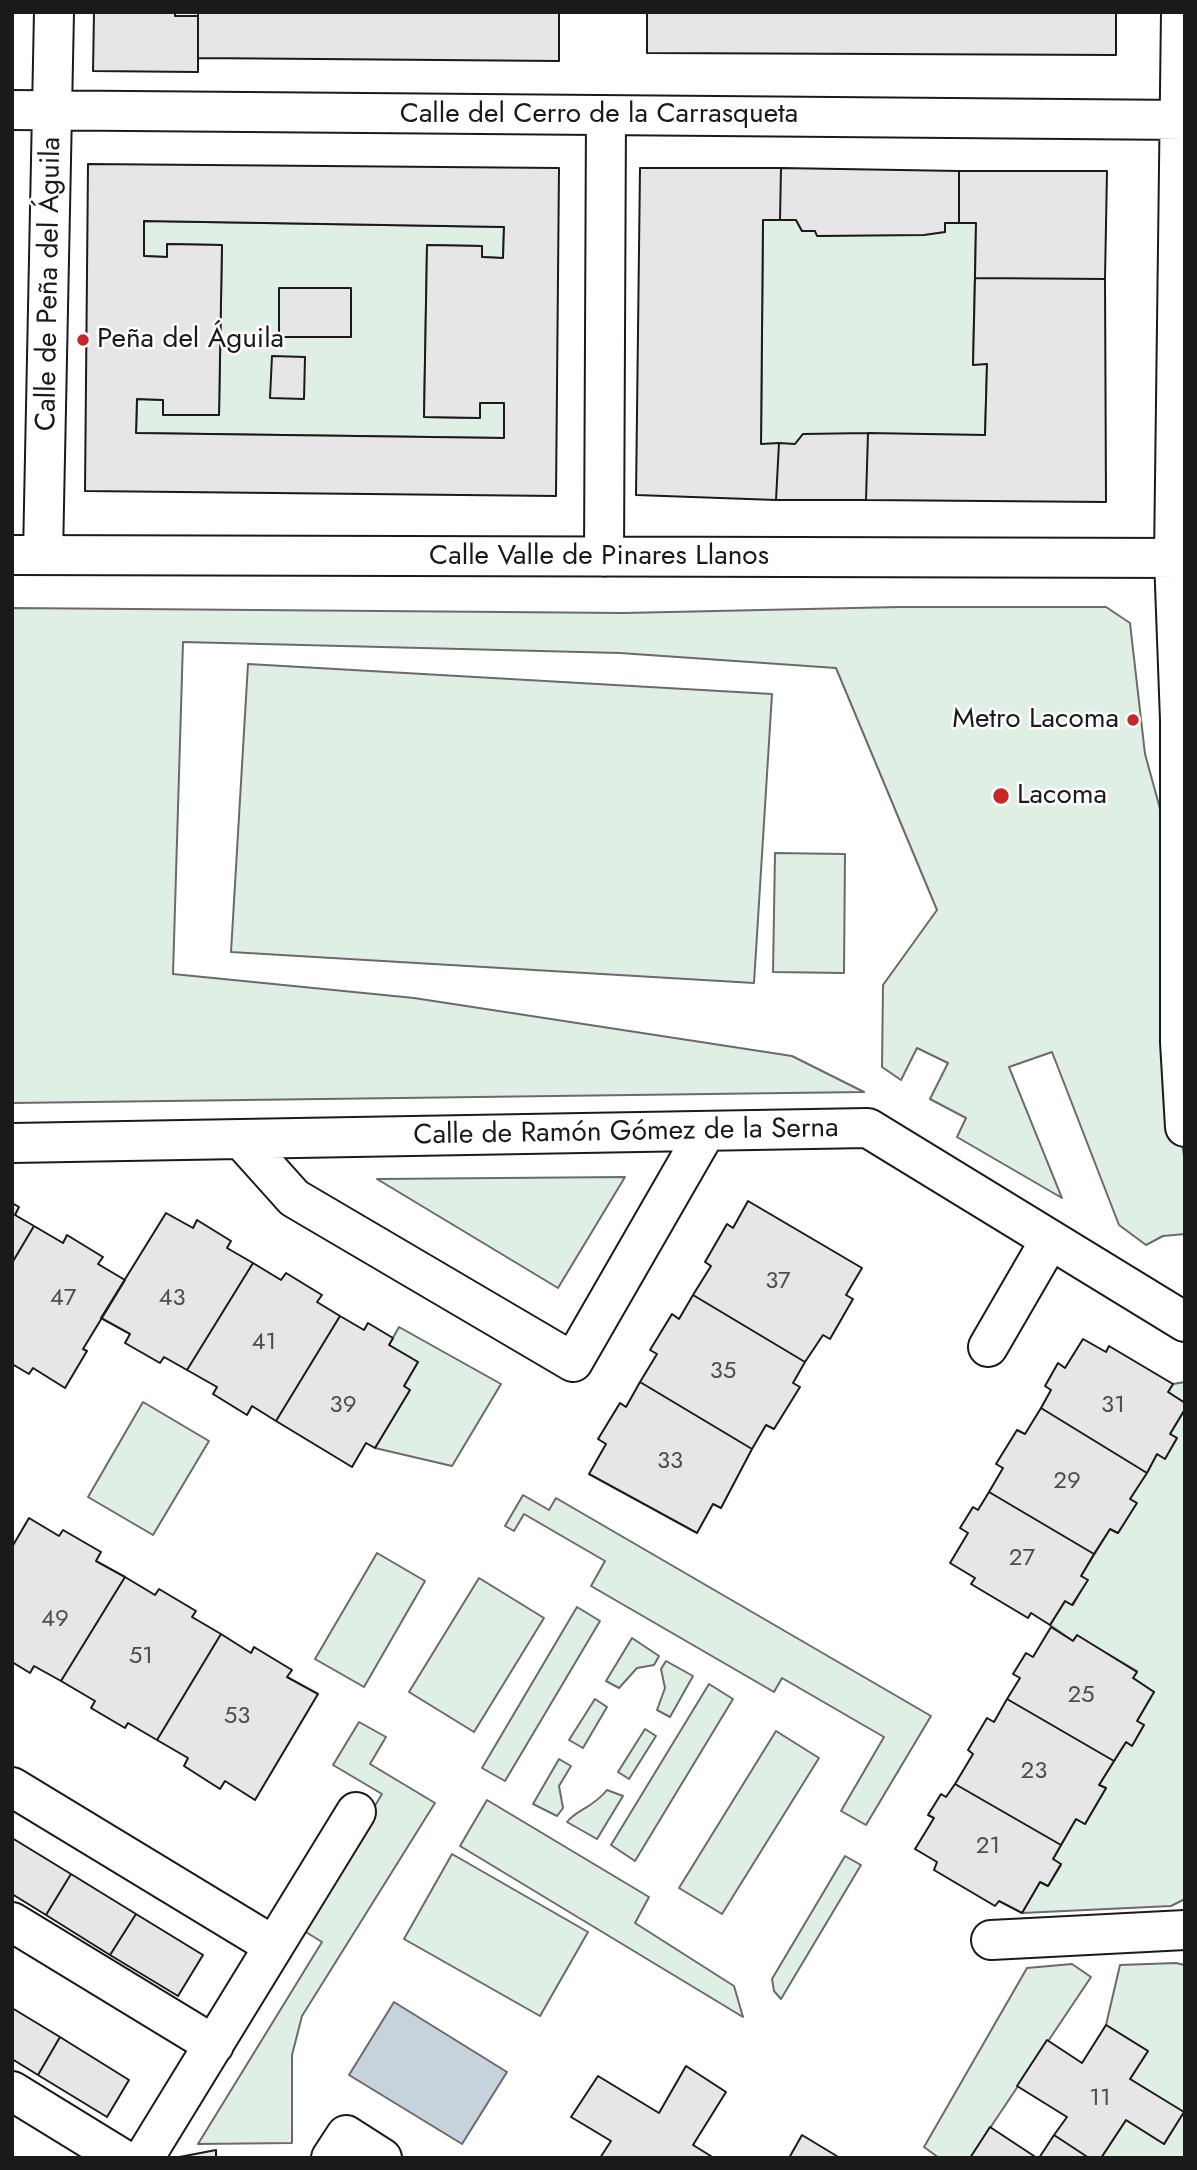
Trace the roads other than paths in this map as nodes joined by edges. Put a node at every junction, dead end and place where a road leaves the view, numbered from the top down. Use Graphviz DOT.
graph roads {
  1 [pos="54,12"];
  2 [pos="1181,12"];
  3 [pos="12,110"];
  4 [pos="54,111"];
  5 [pos="606,115"];
  6 [pos="1183,120"];
  7 [pos="27,555"];
  8 [pos="604,557"];
  9 [pos="1179,558"];
  10 [pos="1182,920"];
  11 [pos="1182,1042"];
  12 [pos="1185,1127"];
  13 [pos="706,1131"];
  14 [pos="242,1140"];
  15 [pos="12,1143"];
  16 [pos="1050,1240"];
  17 [pos="1185,1322"];
  18 [pos="988,1347"];
  19 [pos="12,1787"];
  20 [pos="356,1812"];
  21 [pos="12,1922"];
  22 [pos="1185,1930"];
  23 [pos="991,1940"];
  24 [pos="274,1946"];
  25 [pos="214,2045"];
  26 [pos="12,2091"];
  27 [pos="121,2158"];
  28 [pos="144,2158"];
  29 [pos="331,2158"];
  30 [pos="382,2158"];
  1 -- 4 [label="street, Calle de Peña del Águila"];
  2 -- 6 [label="street"];
  3 -- 4 [label="street, Calle del Cerro de la Carrasqueta"];
  4 -- 5 [label="street, Calle del Cerro de la Carrasqueta"];
  4 -- 7 [label="street, Calle de Peña del Águila"];
  5 -- 6 [label="street, Calle del Cerro de la Carrasqueta"];
  5 -- 8 [label="street"];
  6 -- 9 [label="street"];
  7 -- 8 [label="street, Calle Valle de Pinares Llanos"];
  8 -- 9 [label="street, Calle Valle de Pinares Llanos"];
  9 -- 10 [label="street"];
  10 -- 11 [label="street"];
  11 -- 12 [label="street"];
  13 -- 14 [label="street, Calle de Ramón Gómez de la Serna"];
  13 -- 14 [label="street"];
  13 -- 16 [label="street, Calle de Ramón Gómez de la Serna"];
  14 -- 15 [label="street, Calle de Ramón Gómez de la Serna"];
  16 -- 17 [label="street, Calle de Ramón Gómez de la Serna"];
  16 -- 18 [label="street"];
  19 -- 24 [label="street"];
  20 -- 24 [label="street"];
  21 -- 25 [label="street"];
  22 -- 23 [label="street"];
  24 -- 25 [label="street"];
  25 -- 28 [label="street"];
  26 -- 27 [label="street"];
  29 -- 30 [label="street"];
}
